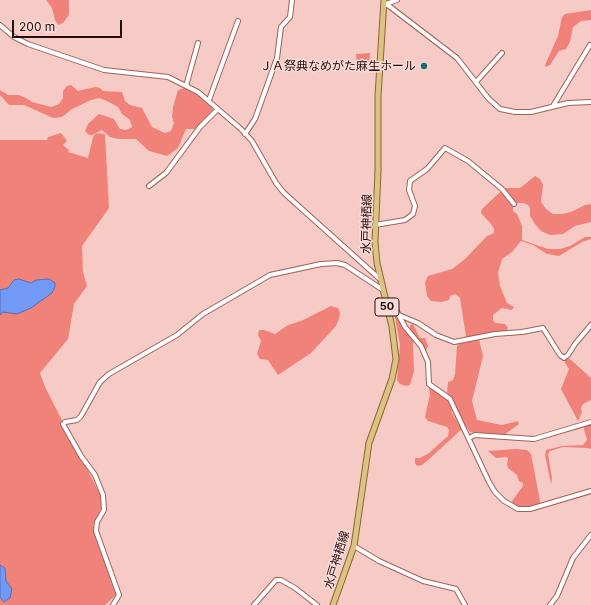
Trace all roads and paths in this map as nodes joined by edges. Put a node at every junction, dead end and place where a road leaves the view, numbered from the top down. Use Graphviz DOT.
graph roads {
  1 [pos="292,0"];
  2 [pos="397,0"];
  3 [pos="384,2"];
  4 [pos="238,21"];
  5 [pos="0,25"];
  6 [pos="198,43"];
  7 [pos="590,45"];
  8 [pos="502,53"];
  9 [pos="476,82"];
  10 [pos="186,86"];
  11 [pos="209,100"];
  12 [pos="591,102"];
  13 [pos="553,106"];
  14 [pos="218,109"];
  15 [pos="245,134"];
  16 [pos="150,186"];
  17 [pos="514,204"];
  18 [pos="375,225"];
  19 [pos="381,280"];
  20 [pos="383,290"];
  21 [pos="386,303"];
  22 [pos="399,314"];
  23 [pos="591,325"];
  24 [pos="591,422"];
  25 [pos="469,438"];
  26 [pos="591,491"];
  27 [pos="591,535"];
  28 [pos="354,546"];
  29 [pos="113,605"];
  30 [pos="254,605"];
  31 [pos="317,605"];
  32 [pos="334,605"];
  33 [pos="465,605"];
  34 [pos="550,605"];
  1 -- 15 [label="street"];
  2 -- 3 [label="street"];
  3 -- 9 [label="street"];
  3 -- 18 [label="main road, 水戸神栖線 / 50"];
  4 -- 11 [label="street"];
  5 -- 10 [label="street"];
  6 -- 10 [label="street"];
  7 -- 13 [label="street"];
  8 -- 9 [label="street"];
  9 -- 13 [label="street"];
  10 -- 11 [label="street"];
  11 -- 14 [label="street"];
  12 -- 13 [label="street"];
  14 -- 15 [label="street"];
  14 -- 16 [label="street"];
  15 -- 19 [label="street"];
  17 -- 18 [label="street"];
  18 -- 19 [label="main road, 水戸神栖線 / 50"];
  19 -- 20 [label="main road, 水戸神栖線 / 50"];
  20 -- 21 [label="main road, 水戸神栖線 / 50"];
  20 -- 29 [label="street"];
  21 -- 22 [label="street"];
  21 -- 28 [label="main road, 水戸神栖線 / 50"];
  22 -- 23 [label="street"];
  22 -- 25 [label="street"];
  24 -- 25 [label="street"];
  25 -- 26 [label="street"];
  27 -- 34 [label="street"];
  28 -- 32 [label="main road, 水戸神栖線 / 50"];
  28 -- 33 [label="street"];
  30 -- 31 [label="street"];
}
